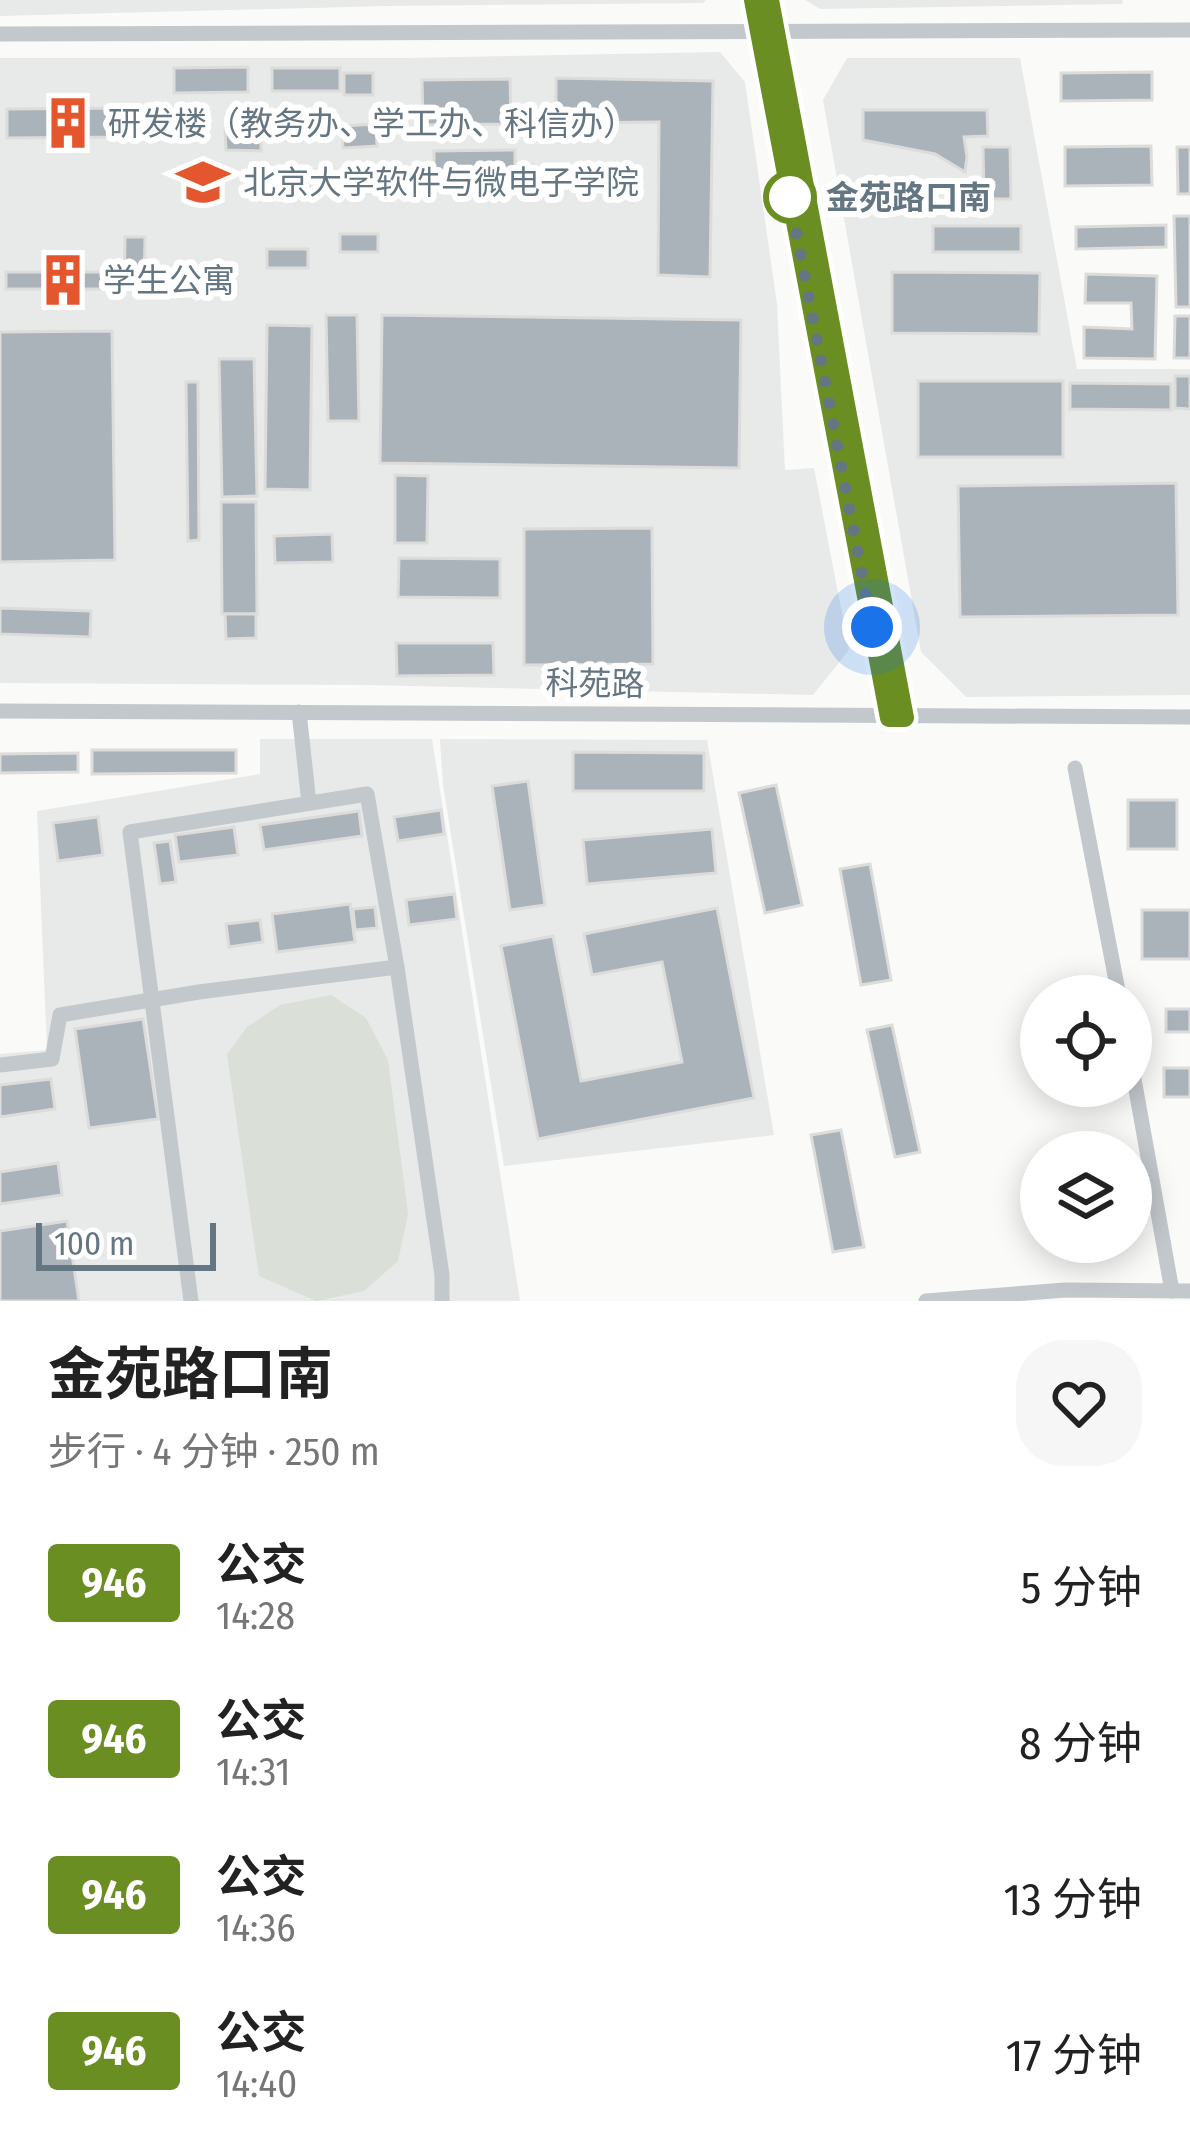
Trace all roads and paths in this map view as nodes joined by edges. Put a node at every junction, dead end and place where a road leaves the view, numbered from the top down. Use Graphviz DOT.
graph roads {
  1 [pos="753,0"];
  2 [pos="770,0"];
  3 [pos="1190,30"];
  4 [pos="767,31"];
  5 [pos="0,34"];
  6 [pos="0,711"];
  7 [pos="299,712"];
  8 [pos="1190,717"];
  9 [pos="897,718"];
  10 [pos="1075,768"];
  11 [pos="309,803"];
  12 [pos="397,968"];
  13 [pos="1115,975"];
  14 [pos="150,1000"];
  15 [pos="0,1065"];
  16 [pos="1141,1107"];
  17 [pos="1181,1291"];
  18 [pos="1023,1297"];
  19 [pos="995,1298"];
  20 [pos="191,1301"];
  21 [pos="442,1301"];
  22 [pos="926,1301"];
  1 -- 4 [label="street"];
  2 -- 4 [label="street"];
  3 -- 4 [label="street"];
  4 -- 5 [label="street"];
  4 -- 9 [label="street"];
  6 -- 7 [label="street, 科苑路"];
  7 -- 9 [label="street, 科苑路"];
  7 -- 11 [label="street"];
  8 -- 9 [label="street, 科苑路"];
  10 -- 13 [label="street"];
  11 -- 12 [label="street"];
  11 -- 14 [label="street"];
  12 -- 14 [label="street"];
  12 -- 21 [label="street"];
  14 -- 15 [label="street"];
  14 -- 20 [label="street"];
  16 -- 17 [label="street"];
  17 -- 18 [label="street"];
  18 -- 19 [label="street"];
  19 -- 22 [label="street"];
}
